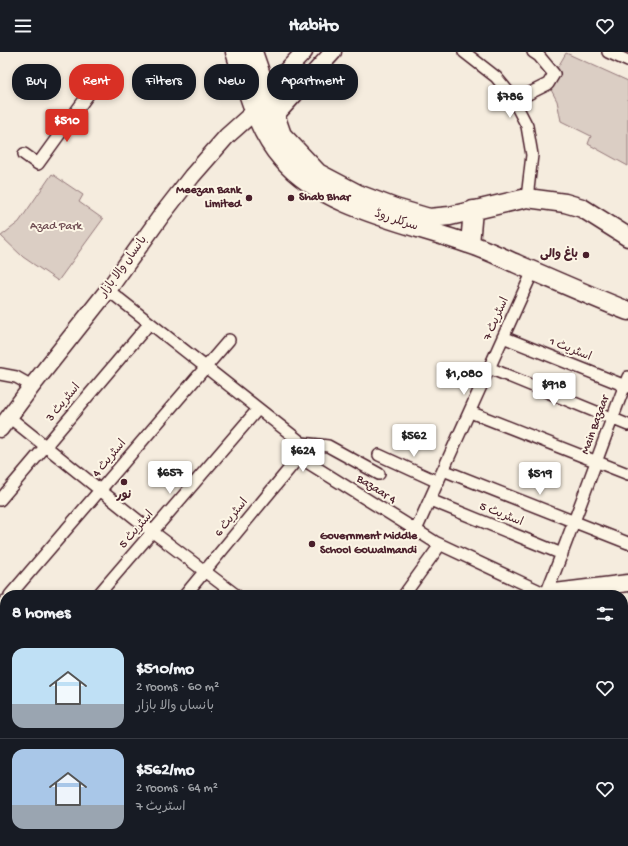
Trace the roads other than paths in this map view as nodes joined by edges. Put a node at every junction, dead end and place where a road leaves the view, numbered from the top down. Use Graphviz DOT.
graph roads {
  1 [pos="235,52"];
  2 [pos="253,52"];
  3 [pos="304,52"];
  4 [pos="333,52"];
  5 [pos="464,52"];
  6 [pos="533,52"];
  7 [pos="608,52"];
  8 [pos="628,61"];
  9 [pos="293,64"];
  10 [pos="267,91"];
  11 [pos="84,100"];
  12 [pos="270,100"];
  13 [pos="514,101"];
  14 [pos="255,111"];
  15 [pos="275,116"];
  16 [pos="24,154"];
  17 [pos="528,198"];
  18 [pos="472,210"];
  19 [pos="628,237"];
  20 [pos="470,244"];
  21 [pos="533,271"];
  22 [pos="108,290"];
  23 [pos="628,311"];
  24 [pos="149,324"];
  25 [pos="503,337"];
  26 [pos="229,340"];
  27 [pos="205,367"];
  28 [pos="489,368"];
  29 [pos="0,374"];
  30 [pos="627,383"];
  31 [pos="32,386"];
  32 [pos="258,409"];
  33 [pos="470,412"];
  34 [pos="612,418"];
  35 [pos="5,423"];
  36 [pos="628,425"];
  37 [pos="302,443"];
  38 [pos="45,446"];
  39 [pos="299,457"];
  40 [pos="596,461"];
  41 [pos="443,470"];
  42 [pos="628,474"];
  43 [pos="438,482"];
  44 [pos="100,490"];
  45 [pos="0,500"];
  46 [pos="430,500"];
  47 [pos="575,522"];
  48 [pos="416,530"];
  49 [pos="153,532"];
  50 [pos="628,542"];
  51 [pos="440,545"];
  52 [pos="562,554"];
  53 [pos="205,572"];
  54 [pos="618,588"];
  55 [pos="14,590"];
  56 [pos="102,590"];
  57 [pos="189,590"];
  58 [pos="229,590"];
  59 [pos="408,590"];
  60 [pos="537,590"];
  61 [pos="548,590"];
  62 [pos="594,590"];
  1 -- 14 [label="main road, سرکلر روڈ"];
  2 -- 10 [label="main road, سرکلر روڈ"];
  3 -- 9 [label="main road, بانساں والا بازار"];
  4 -- 15 [label="main road"];
  5 -- 13 [label="street"];
  6 -- 13 [label="street"];
  7 -- 8 [label="street"];
  10 -- 14 [label="main road, بانساں والا بازار"];
  11 -- 16 [label="street"];
  12 -- 15 [label="main road, سرکلر روڈ"];
  13 -- 17 [label="street"];
  14 -- 15 [label="main road"];
  14 -- 20 [label="main road, سرکلر روڈ"];
  14 -- 22 [label="main road, بانساں والا بازار"];
  15 -- 18 [label="main road, سرکلر روڈ"];
  17 -- 18 [label="main road, سرکلر روڈ"];
  17 -- 19 [label="main road, سرکلر روڈ"];
  18 -- 20 [label="main road"];
  20 -- 21 [label="main road, سرکلر روڈ"];
  21 -- 23 [label="main road, سرکلر روڈ"];
  21 -- 25 [label="street, اسٹریٹ 7"];
  22 -- 24 [label="street"];
  22 -- 31 [label="main road, بانساں والا بازار"];
  24 -- 27 [label="street"];
  24 -- 38 [label="street, اسٹریٹ 3"];
  25 -- 28 [label="street, اسٹریٹ 7"];
  25 -- 30 [label="street, اسٹریٹ 1"];
  26 -- 27 [label="street, اسٹریٹ 4"];
  27 -- 32 [label="street"];
  27 -- 44 [label="street, اسٹریٹ 4"];
  28 -- 33 [label="street, اسٹریٹ 7"];
  28 -- 34 [label="street"];
  29 -- 31 [label="street"];
  30 -- 34 [label="street, Main Bazaar"];
  31 -- 35 [label="main road, بانساں والا بازار"];
  32 -- 37 [label="street"];
  32 -- 49 [label="street, اسٹریٹ 5"];
  33 -- 40 [label="street"];
  33 -- 41 [label="street, اسٹریٹ 7"];
  34 -- 36 [label="street"];
  34 -- 40 [label="street, Main Bazaar"];
  35 -- 38 [label="street"];
  37 -- 39 [label="street"];
  37 -- 43 [label="street"];
  38 -- 44 [label="street"];
  38 -- 45 [label="street, اسٹریٹ 3"];
  39 -- 48 [label="street, Bazaar 4"];
  39 -- 53 [label="street, اسٹریٹ 6"];
  40 -- 42 [label="street"];
  40 -- 47 [label="street, Main Bazaar"];
  41 -- 43 [label="street, اسٹریٹ 7"];
  41 -- 47 [label="street"];
  43 -- 46 [label="street, اسٹریٹ 7"];
  44 -- 49 [label="street"];
  44 -- 55 [label="street, اسٹریٹ 4"];
  46 -- 48 [label="street, اسٹریٹ 7"];
  46 -- 52 [label="street, اسٹریٹ 5"];
  47 -- 50 [label="street"];
  47 -- 52 [label="street, Main Bazaar"];
  48 -- 51 [label="street, Bazaar 4"];
  49 -- 53 [label="street"];
  49 -- 56 [label="street, اسٹریٹ 5"];
  51 -- 59 [label="street"];
  51 -- 60 [label="street, Bazaar 4"];
  52 -- 61 [label="street, Main Bazaar"];
  53 -- 57 [label="street, اسٹریٹ 6"];
  53 -- 58 [label="street"];
  54 -- 62 [label="main road"];
}
